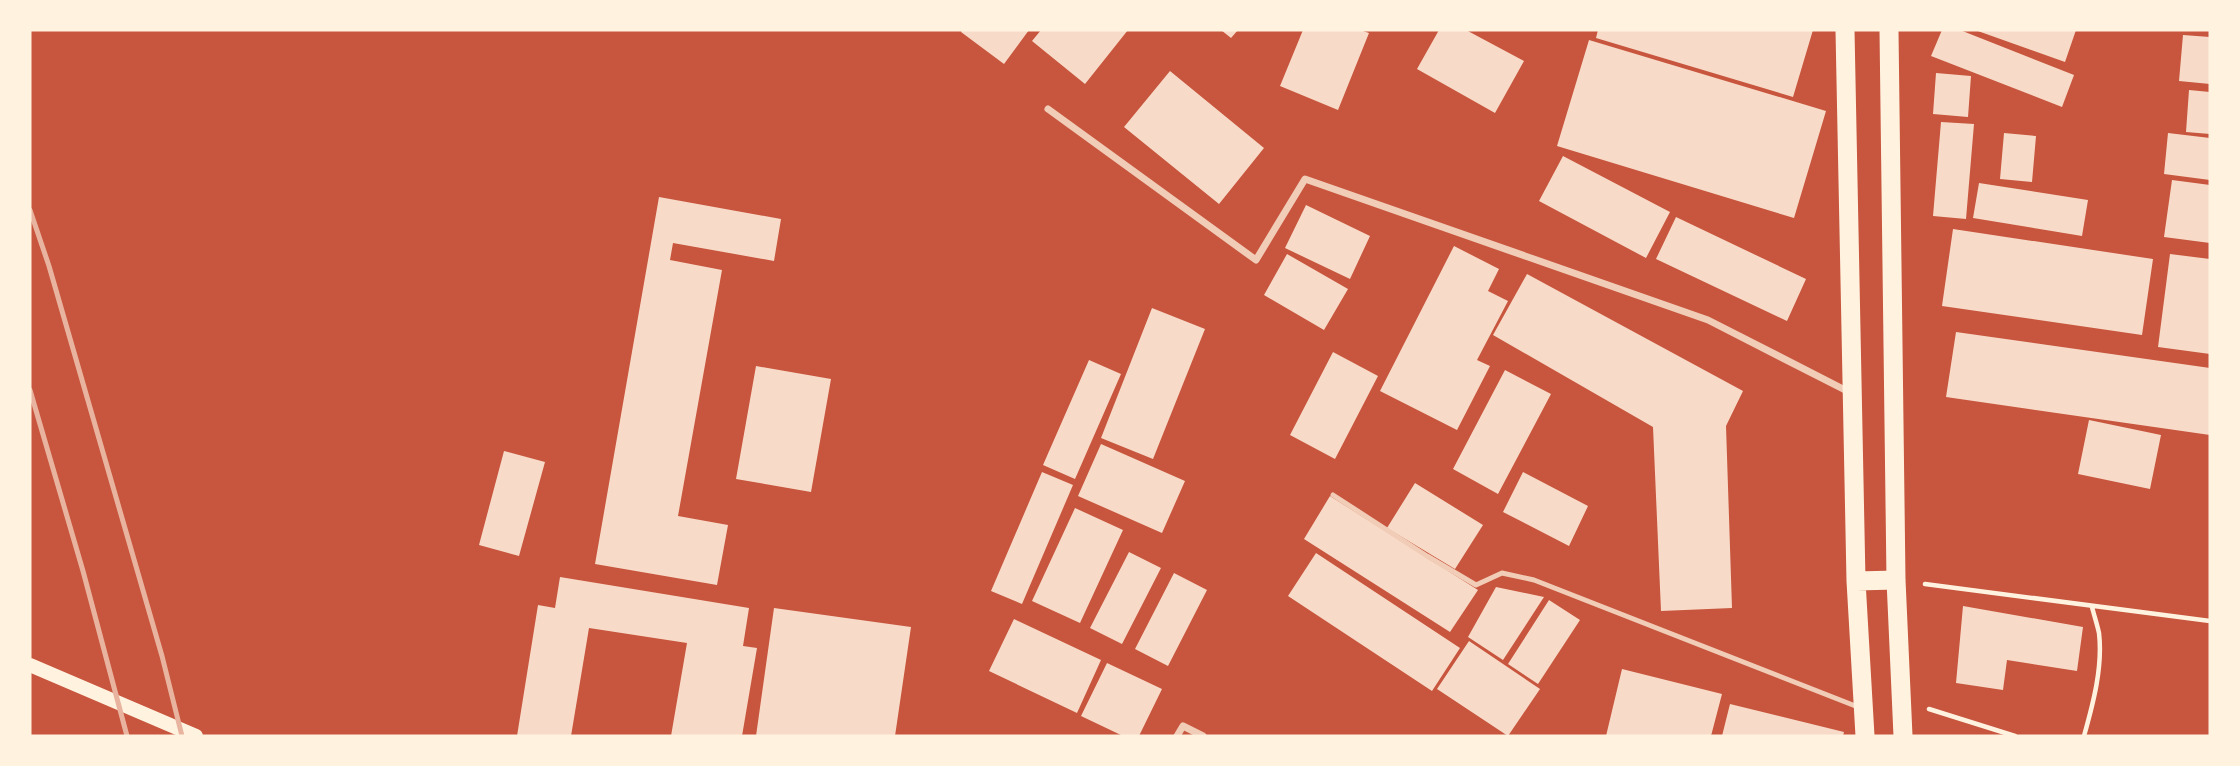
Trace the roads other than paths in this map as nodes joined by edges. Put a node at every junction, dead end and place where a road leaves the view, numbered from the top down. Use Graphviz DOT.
graph roads {
  1 [pos="1845,30"];
  2 [pos="1889,30"];
  3 [pos="1048,109"];
  4 [pos="1852,394"];
  5 [pos="1333,495"];
  6 [pos="1896,580"];
  7 [pos="1856,581"];
  8 [pos="30,665"];
  9 [pos="1864,709"];
  10 [pos="196,736"];
  11 [pos="1177,736"];
  12 [pos="1203,736"];
  13 [pos="1865,736"];
  14 [pos="1903,736"];
  1 -- 4 [label="highway"];
  2 -- 6 [label="highway"];
  3 -- 4 [label="street"];
  4 -- 7 [label="highway"];
  5 -- 9 [label="lane"];
  6 -- 7 [label="highway"];
  6 -- 14 [label="highway"];
  7 -- 9 [label="highway"];
  8 -- 10 [label="main road"];
  9 -- 13 [label="highway"];
  11 -- 12 [label="street"];
}
